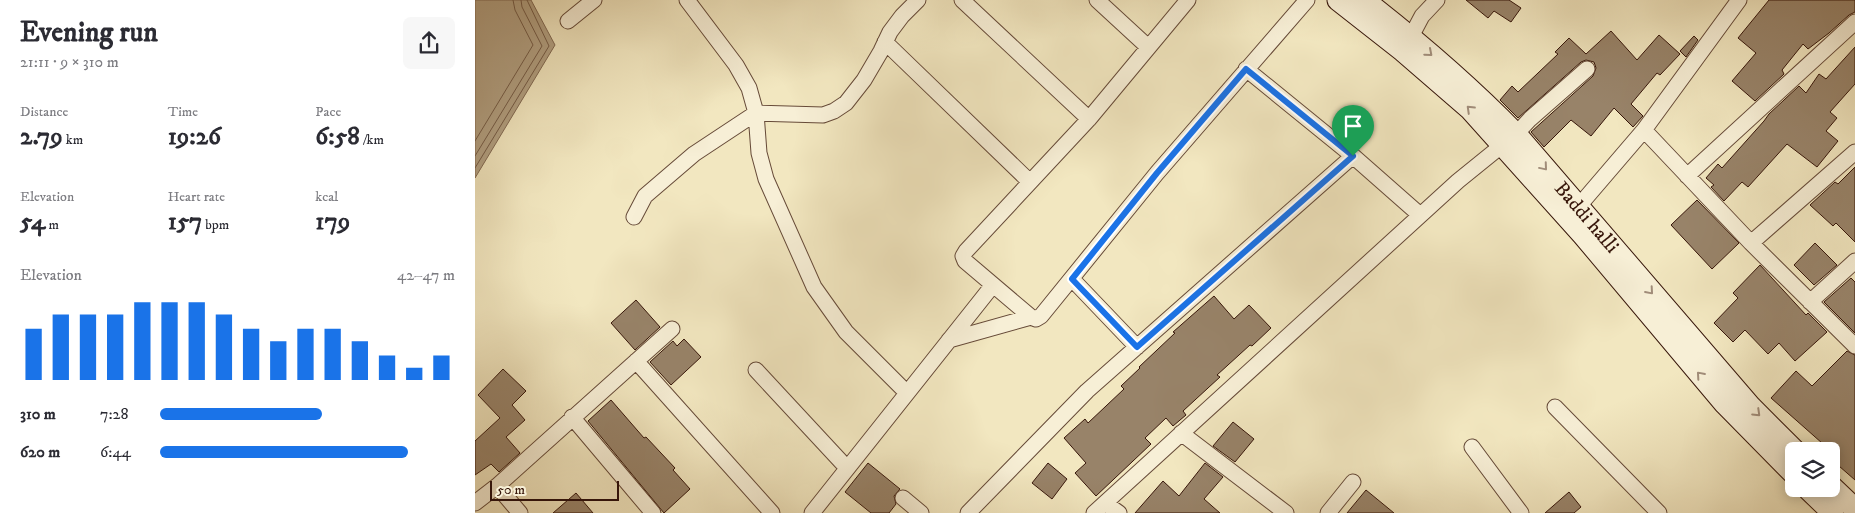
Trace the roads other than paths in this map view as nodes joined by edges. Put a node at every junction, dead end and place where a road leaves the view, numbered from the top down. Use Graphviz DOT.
graph roads {
  1 [pos="594,0"];
  2 [pos="687,0"];
  3 [pos="918,0"];
  4 [pos="962,0"];
  5 [pos="1097,0"];
  6 [pos="1188,0"];
  7 [pos="1307,0"];
  8 [pos="1338,0"];
  9 [pos="1364,0"];
  10 [pos="1437,0"];
  11 [pos="1739,0"];
  12 [pos="568,21"];
  13 [pos="1855,22"];
  14 [pos="885,42"];
  15 [pos="1407,44"];
  16 [pos="1148,47"];
  17 [pos="1246,69"];
  18 [pos="1587,69"];
  19 [pos="756,113"];
  20 [pos="1089,119"];
  21 [pos="1644,130"];
  22 [pos="1510,140"];
  23 [pos="1855,152"];
  24 [pos="1353,156"];
  25 [pos="1687,176"];
  26 [pos="1030,182"];
  27 [pos="1578,207"];
  28 [pos="1420,215"];
  29 [pos="634,217"];
  30 [pos="1751,244"];
  31 [pos="1855,261"];
  32 [pos="1072,279"];
  33 [pos="993,285"];
  34 [pos="1810,302"];
  35 [pos="1031,317"];
  36 [pos="672,329"];
  37 [pos="949,340"];
  38 [pos="1855,346"];
  39 [pos="1137,347"];
  40 [pos="636,361"];
  41 [pos="756,370"];
  42 [pos="907,393"];
  43 [pos="1555,407"];
  44 [pos="572,417"];
  45 [pos="1181,433"];
  46 [pos="1786,442"];
  47 [pos="1472,447"];
  48 [pos="1785,465"];
  49 [pos="847,468"];
  50 [pos="1353,482"];
  51 [pos="497,486"];
  52 [pos="1840,495"];
  53 [pos="1817,497"];
  54 [pos="903,498"];
  55 [pos="475,503"];
  56 [pos="1099,508"];
  57 [pos="1855,509"];
  58 [pos="520,513"];
  59 [pos="653,513"];
  60 [pos="772,513"];
  61 [pos="812,513"];
  62 [pos="921,513"];
  63 [pos="968,513"];
  64 [pos="1119,513"];
  65 [pos="1286,513"];
  66 [pos="1328,513"];
  67 [pos="1521,513"];
  68 [pos="1659,513"];
  69 [pos="1833,513"];
  1 -- 12 [label="street"];
  2 -- 19 [label="street"];
  3 -- 14 [label="street"];
  4 -- 20 [label="street"];
  5 -- 16 [label="street"];
  6 -- 16 [label="street"];
  7 -- 17 [label="street"];
  8 -- 15 [label="street"];
  9 -- 15 [label="street, Baddi halli"];
  10 -- 15 [label="street"];
  11 -- 21 [label="street"];
  13 -- 25 [label="street"];
  14 -- 19 [label="street"];
  14 -- 26 [label="street"];
  15 -- 22 [label="street, Baddi halli"];
  16 -- 20 [label="street"];
  17 -- 24 [label="street"];
  17 -- 32 [label="street"];
  18 -- 22 [label="street"];
  19 -- 29 [label="street"];
  19 -- 42 [label="street"];
  20 -- 26 [label="street"];
  21 -- 25 [label="street"];
  21 -- 27 [label="street"];
  22 -- 27 [label="street, Baddi halli, one-way"];
  22 -- 28 [label="street"];
  48 -- 22 [label="street, one-way"];
  23 -- 30 [label="street"];
  24 -- 28 [label="street"];
  24 -- 39 [label="street"];
  25 -- 30 [label="street"];
  26 -- 33 [label="street"];
  27 -- 46 [label="street, Baddi halli, one-way"];
  28 -- 45 [label="street"];
  30 -- 34 [label="street"];
  31 -- 34 [label="street"];
  32 -- 35 [label="street"];
  32 -- 39 [label="street"];
  33 -- 35 [label="street"];
  33 -- 37 [label="street"];
  34 -- 38 [label="street"];
  35 -- 37 [label="street"];
  36 -- 40 [label="street"];
  37 -- 42 [label="street"];
  39 -- 63 [label="street"];
  40 -- 44 [label="street"];
  40 -- 60 [label="street"];
  41 -- 49 [label="street"];
  42 -- 49 [label="street"];
  43 -- 68 [label="street"];
  44 -- 51 [label="street"];
  44 -- 59 [label="street"];
  45 -- 56 [label="street"];
  45 -- 65 [label="street"];
  47 -- 67 [label="street"];
  49 -- 61 [label="street"];
  50 -- 66 [label="street"];
  51 -- 55 [label="street"];
  51 -- 58 [label="street"];
  52 -- 57 [label="street"];
  53 -- 69 [label="street"];
  54 -- 62 [label="street"];
  56 -- 64 [label="street"];
}
